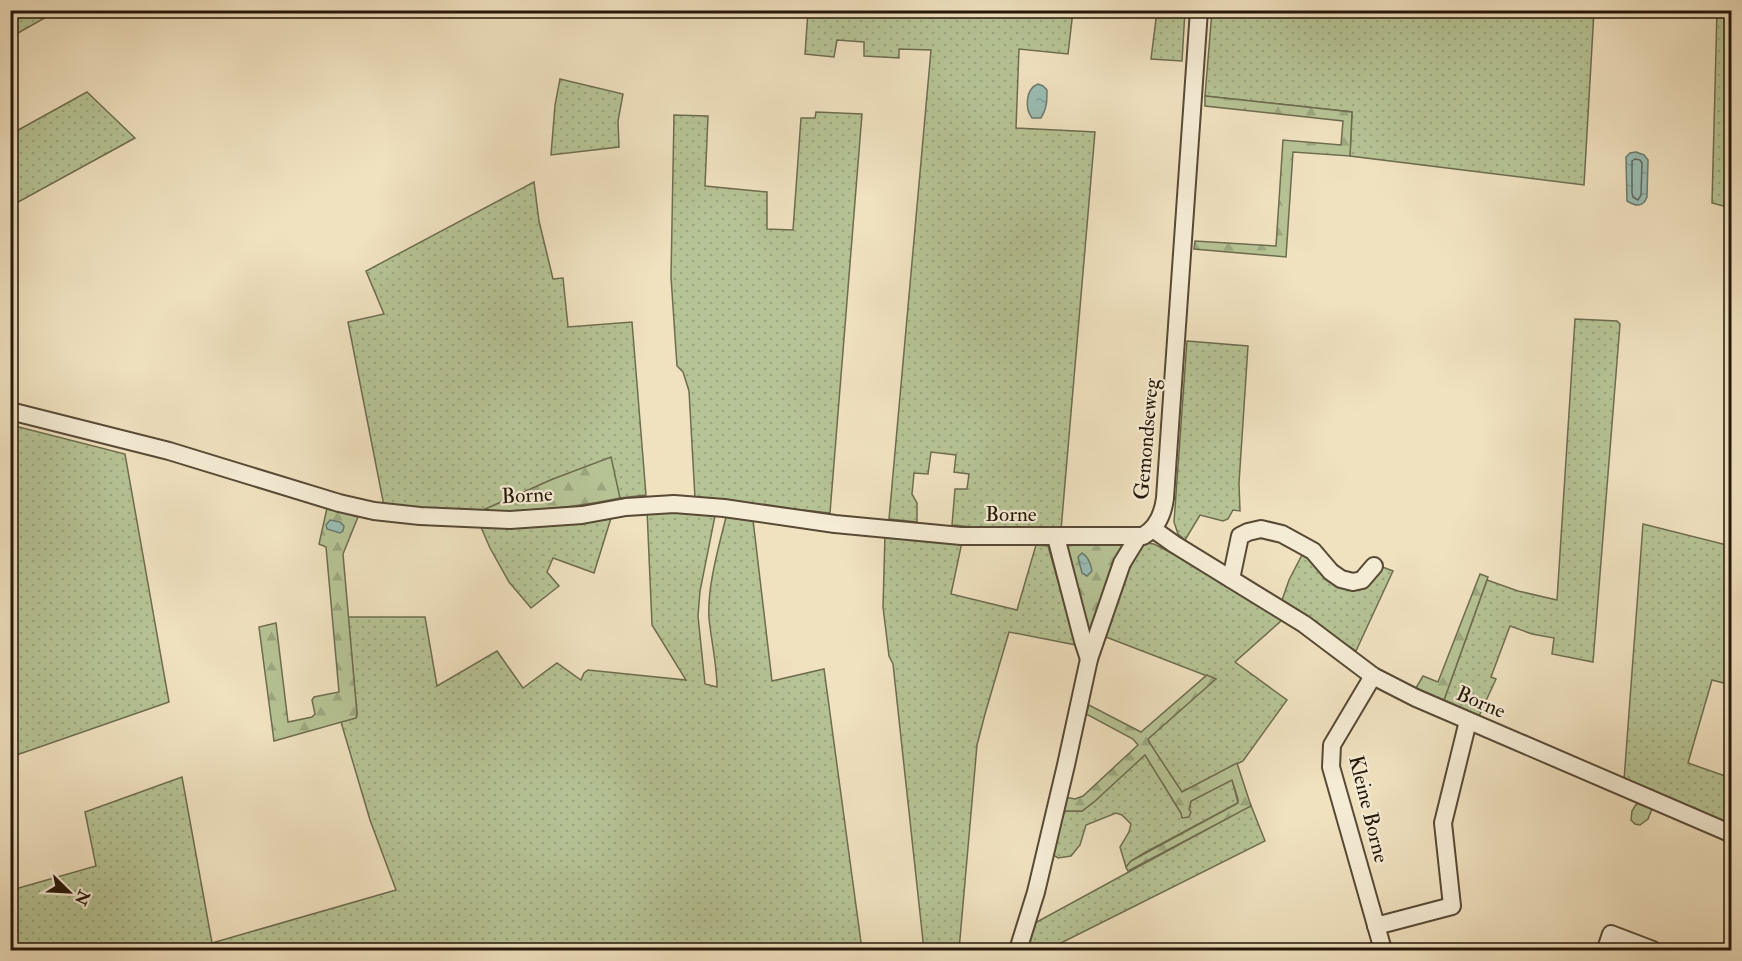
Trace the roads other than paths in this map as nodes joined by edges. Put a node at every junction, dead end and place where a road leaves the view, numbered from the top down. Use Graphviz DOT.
graph roads {
  1 [pos="1199,10"];
  2 [pos="10,411"];
  3 [pos="1146,533"];
  4 [pos="1056,537"];
  5 [pos="1374,566"];
  6 [pos="1231,579"];
  7 [pos="1089,659"];
  8 [pos="1373,676"];
  9 [pos="1468,721"];
  10 [pos="1731,834"];
  11 [pos="1376,926"];
  12 [pos="1644,949"];
  13 [pos="1018,951"];
  14 [pos="1383,951"];
  15 [pos="1619,951"];
  1 -- 3 [label="street, Gemondseweg"];
  2 -- 4 [label="street, Borne"];
  3 -- 4 [label="street, Borne"];
  3 -- 6 [label="street, Borne"];
  3 -- 7 [label="street, Gemondseweg"];
  4 -- 7 [label="street, Borne"];
  5 -- 6 [label="street"];
  6 -- 8 [label="street, Borne"];
  7 -- 13 [label="street, Gemondseweg"];
  8 -- 9 [label="street, Borne"];
  8 -- 11 [label="street, Kleine Borne"];
  9 -- 10 [label="street, Borne"];
  9 -- 11 [label="street"];
  11 -- 14 [label="street, Kleine Borne"];
  12 -- 15 [label="street"];
}
